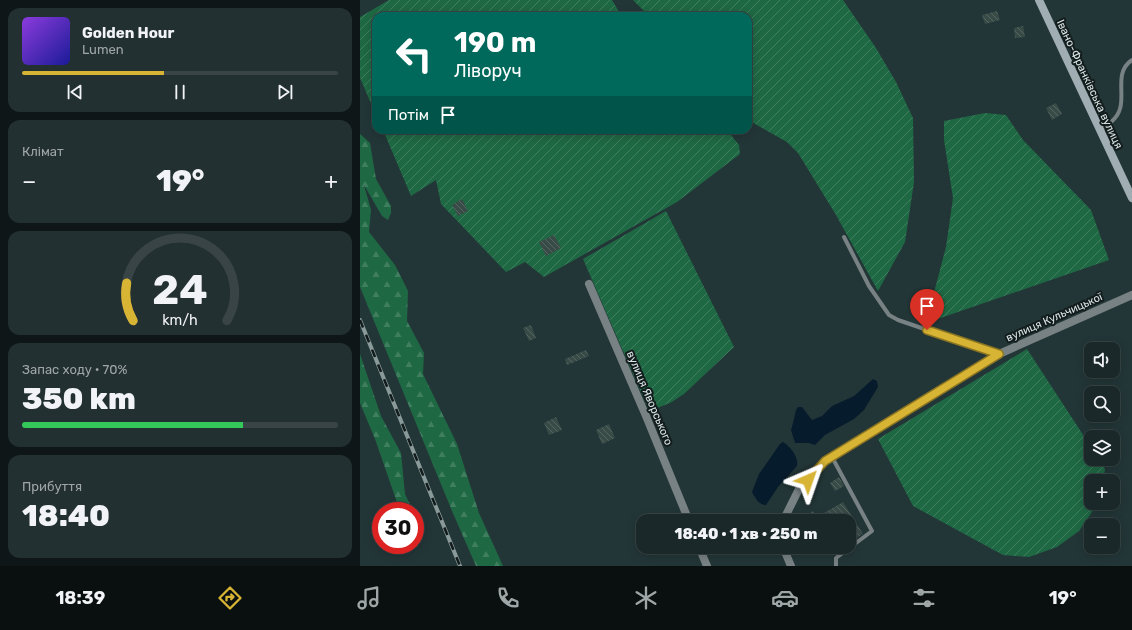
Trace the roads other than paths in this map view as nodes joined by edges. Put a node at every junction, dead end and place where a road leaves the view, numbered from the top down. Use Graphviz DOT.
graph roads {
  1 [pos="1038,0"];
  2 [pos="1132,60"];
  3 [pos="1100,130"];
  4 [pos="1132,198"];
  5 [pos="844,237"];
  6 [pos="589,284"];
  7 [pos="1132,295"];
  8 [pos="999,354"];
  9 [pos="832,457"];
  10 [pos="686,514"];
  11 [pos="786,514"];
  12 [pos="702,554"];
  13 [pos="786,554"];
  14 [pos="707,566"];
  15 [pos="791,566"];
  16 [pos="836,566"];
  1 -- 3 [label="main road, Івано-Франківська вулиця"];
  2 -- 3 [label="lane"];
  3 -- 4 [label="main road, Івано-Франківська вулиця"];
  5 -- 8 [label="lane"];
  6 -- 10 [label="street, вулиця Яворського"];
  7 -- 8 [label="street, вулиця Кульчицької"];
  8 -- 9 [label="street, вулиця Кульчицької"];
  9 -- 11 [label="street, вулиця Кульчицької"];
  9 -- 16 [label="lane"];
  12 -- 14 [label="street"];
  13 -- 15 [label="street"];
}
